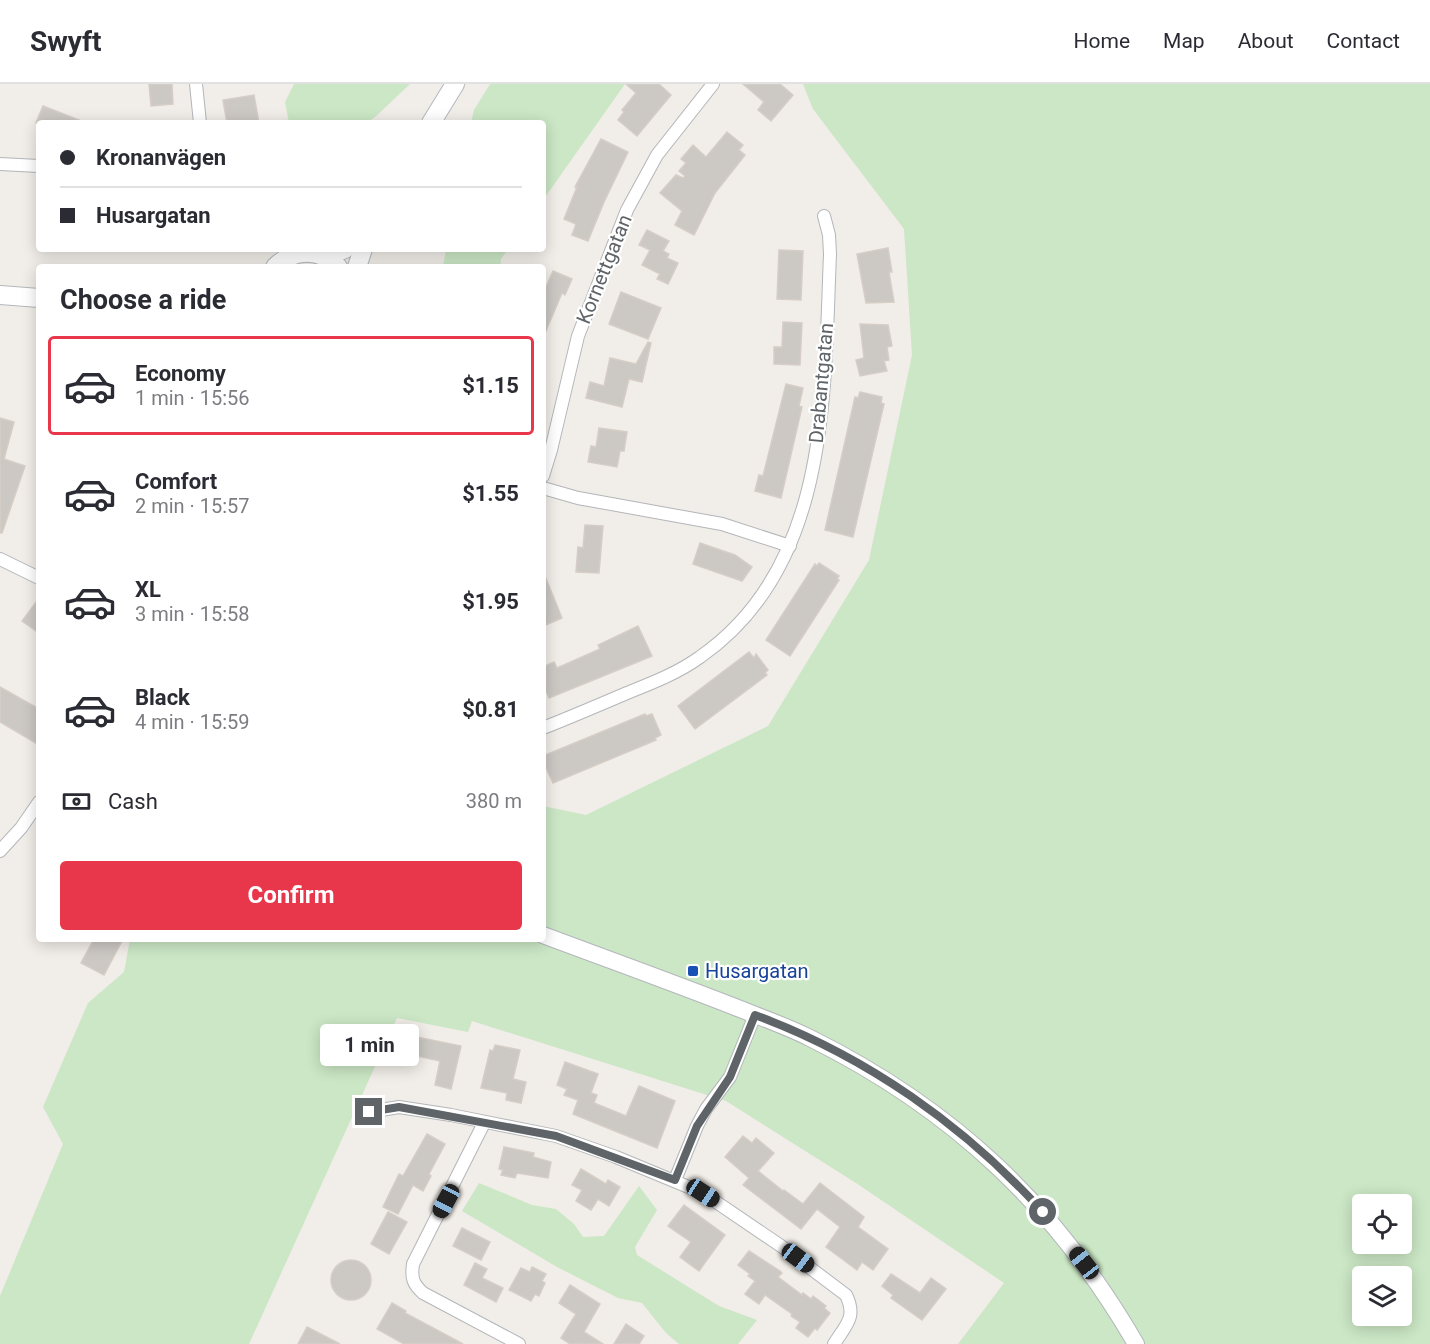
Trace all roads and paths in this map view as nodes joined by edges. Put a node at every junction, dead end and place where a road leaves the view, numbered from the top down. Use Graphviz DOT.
graph roads {
  1 [pos="196,84"];
  2 [pos="455,84"];
  3 [pos="713,84"];
  4 [pos="200,120"];
  5 [pos="433,120"];
  6 [pos="0,164"];
  7 [pos="36,166"];
  8 [pos="825,216"];
  9 [pos="337,252"];
  10 [pos="318,254"];
  11 [pos="281,262"];
  12 [pos="334,264"];
  13 [pos="0,295"];
  14 [pos="36,298"];
  15 [pos="546,466"];
  16 [pos="546,489"];
  17 [pos="790,546"];
  18 [pos="0,560"];
  19 [pos="36,577"];
  20 [pos="546,727"];
  21 [pos="36,806"];
  22 [pos="0,851"];
  23 [pos="546,936"];
  24 [pos="755,1015"];
  25 [pos="369,1112"];
  26 [pos="484,1123"];
  27 [pos="675,1180"];
  28 [pos="519,1344"];
  29 [pos="834,1344"];
  30 [pos="1136,1344"];
  1 -- 4 [label="street"];
  2 -- 5 [label="main road"];
  3 -- 15 [label="street, Kornettgatan"];
  6 -- 7 [label="street"];
  8 -- 17 [label="street, Drabantgatan"];
  9 -- 10 [label="main road"];
  10 -- 11 [label="main road"];
  10 -- 12 [label="main road"];
  13 -- 14 [label="main road"];
  16 -- 17 [label="street"];
  17 -- 20 [label="street, Drabantgatan"];
  18 -- 19 [label="street"];
  21 -- 22 [label="street"];
  23 -- 24 [label="street"];
  24 -- 27 [label="street"];
  24 -- 30 [label="street"];
  25 -- 26 [label="street"];
  26 -- 27 [label="street"];
  26 -- 28 [label="street"];
  27 -- 29 [label="street"];
}
